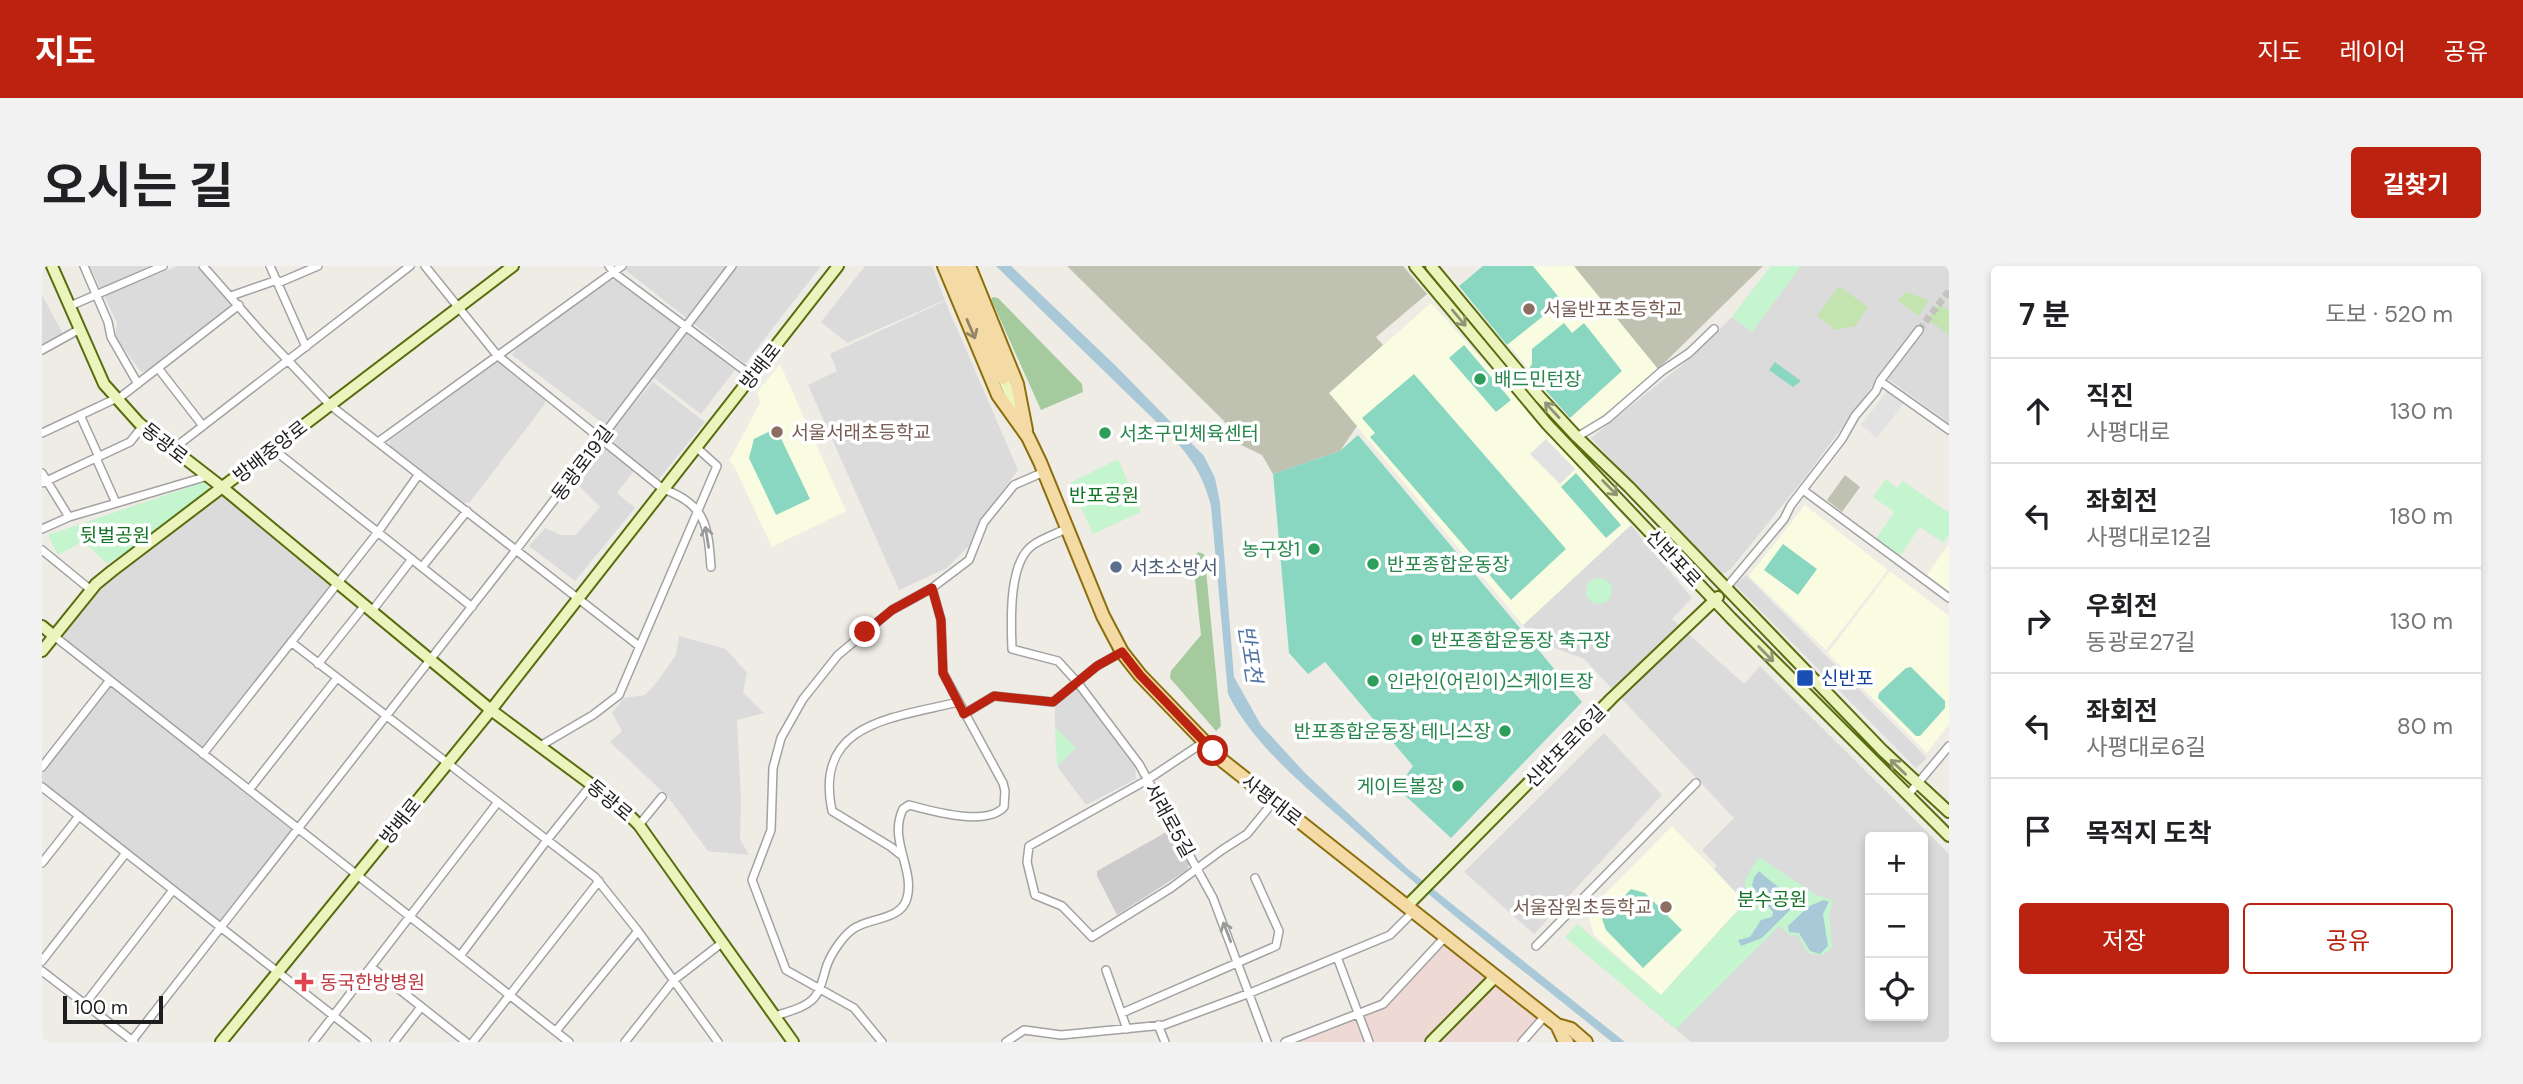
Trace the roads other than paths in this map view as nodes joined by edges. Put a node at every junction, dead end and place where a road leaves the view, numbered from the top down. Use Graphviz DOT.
graph roads {
  1 [pos="52,266"];
  2 [pos="84,266"];
  3 [pos="163,266"];
  4 [pos="203,266"];
  5 [pos="270,266"];
  6 [pos="318,266"];
  7 [pos="410,266"];
  8 [pos="425,266"];
  9 [pos="513,266"];
  10 [pos="622,266"];
  11 [pos="732,266"];
  12 [pos="944,266"];
  13 [pos="1415,266"];
  14 [pos="1431,266"];
  15 [pos="836,267"];
  16 [pos="960,267"];
  17 [pos="612,270"];
  18 [pos="277,281"];
  19 [pos="97,295"];
  20 [pos="231,296"];
  21 [pos="239,305"];
  22 [pos="71,306"];
  23 [pos="458,308"];
  24 [pos="686,326"];
  25 [pos="80,329"];
  26 [pos="1714,329"];
  27 [pos="1919,330"];
  28 [pos="306,346"];
  29 [pos="42,350"];
  30 [pos="497,355"];
  31 [pos="288,361"];
  32 [pos="158,368"];
  33 [pos="752,376"];
  34 [pos="1003,379"];
  35 [pos="1880,381"];
  36 [pos="138,384"];
  37 [pos="117,399"];
  38 [pos="330,405"];
  39 [pos="80,415"];
  40 [pos="143,426"];
  41 [pos="204,426"];
  42 [pos="1949,430"];
  43 [pos="42,433"];
  44 [pos="1028,437"];
  45 [pos="1577,437"];
  46 [pos="601,440"];
  47 [pos="378,442"];
  48 [pos="696,447"];
  49 [pos="173,449"];
  50 [pos="273,449"];
  51 [pos="97,457"];
  52 [pos="1044,472"];
  53 [pos="419,474"];
  54 [pos="208,476"];
  55 [pos="44,479"];
  56 [pos="223,488"];
  57 [pos="663,489"];
  58 [pos="1803,490"];
  59 [pos="116,503"];
  60 [pos="698,509"];
  61 [pos="467,511"];
  62 [pos="69,517"];
  63 [pos="42,528"];
  64 [pos="1068,528"];
  65 [pos="378,532"];
  66 [pos="42,550"];
  67 [pos="516,550"];
  68 [pos="412,559"];
  69 [pos="422,566"];
  70 [pos="711,567"];
  71 [pos="338,583"];
  72 [pos="932,588"];
  73 [pos="1726,588"];
  74 [pos="91,590"];
  75 [pos="578,598"];
  76 [pos="1949,598"];
  77 [pos="1716,600"];
  78 [pos="472,607"];
  79 [pos="368,608"];
  80 [pos="42,626"];
  81 [pos="54,636"];
  82 [pos="291,642"];
  83 [pos="639,646"];
  84 [pos="42,651"];
  85 [pos="1122,652"];
  86 [pos="431,660"];
  87 [pos="318,664"];
  88 [pos="337,678"];
  89 [pos="110,680"];
  90 [pos="1078,683"];
  91 [pos="958,702"];
  92 [pos="491,710"];
  93 [pos="964,714"];
  94 [pos="387,717"];
  95 [pos="1204,743"];
  96 [pos="540,746"];
  97 [pos="1949,746"];
  98 [pos="203,754"];
  99 [pos="447,764"];
  100 [pos="42,767"];
  101 [pos="1147,780"];
  102 [pos="1696,783"];
  103 [pos="1918,783"];
  104 [pos="592,784"];
  105 [pos="42,788"];
  106 [pos="249,790"];
  107 [pos="1908,795"];
  108 [pos="662,797"];
  109 [pos="1273,801"];
  110 [pos="498,802"];
  111 [pos="1949,812"];
  112 [pos="79,816"];
  113 [pos="639,825"];
  114 [pos="299,829"];
  115 [pos="1949,836"];
  116 [pos="547,840"];
  117 [pos="125,853"];
  118 [pos="901,855"];
  119 [pos="42,863"];
  120 [pos="1198,870"];
  121 [pos="356,875"];
  122 [pos="1255,878"];
  123 [pos="599,881"];
  124 [pos="173,890"];
  125 [pos="1411,908"];
  126 [pos="409,917"];
  127 [pos="221,928"];
  128 [pos="638,931"];
  129 [pos="1446,936"];
  130 [pos="723,942"];
  131 [pos="1535,946"];
  132 [pos="460,956"];
  133 [pos="1337,957"];
  134 [pos="42,961"];
  135 [pos="1239,964"];
  136 [pos="370,967"];
  137 [pos="1106,970"];
  138 [pos="42,971"];
  139 [pos="277,971"];
  140 [pos="1496,976"];
  141 [pos="674,980"];
  142 [pos="820,988"];
  143 [pos="1250,993"];
  144 [pos="510,996"];
  145 [pos="85,1004"];
  146 [pos="421,1007"];
  147 [pos="1122,1013"];
  148 [pos="1358,1014"];
  149 [pos="334,1016"];
  150 [pos="775,1016"];
  151 [pos="1545,1016"];
  152 [pos="1557,1025"];
  153 [pos="1158,1026"];
  154 [pos="1127,1029"];
  155 [pos="556,1031"];
  156 [pos="1056,1038"];
  157 [pos="1439,1039"];
  158 [pos="132,1041"];
  159 [pos="715,1041"];
  160 [pos="221,1042"];
  161 [pos="313,1042"];
  162 [pos="367,1042"];
  163 [pos="394,1042"];
  164 [pos="466,1042"];
  165 [pos="473,1042"];
  166 [pos="569,1042"];
  167 [pos="625,1042"];
  168 [pos="793,1042"];
  169 [pos="882,1042"];
  170 [pos="1006,1042"];
  171 [pos="1165,1042"];
  172 [pos="1267,1042"];
  173 [pos="1285,1042"];
  174 [pos="1369,1042"];
  175 [pos="1522,1042"];
  176 [pos="1567,1042"];
  177 [pos="1586,1042"];
  1 -- 22 [label="main road, 동광로"];
  2 -- 19 [label="street"];
  3 -- 19 [label="street"];
  4 -- 20 [label="street"];
  5 -- 18 [label="street"];
  6 -- 18 [label="street"];
  7 -- 28 [label="street"];
  8 -- 23 [label="street"];
  9 -- 23 [label="main road, 방배중앙로"];
  10 -- 17 [label="street"];
  11 -- 24 [label="street, 동광로19길"];
  12 -- 44 [label="main road, 사평대로, one-way"];
  13 -- 77 [label="main road, 신반포로, one-way"];
  45 -- 14 [label="main road, 신반포로, one-way"];
  15 -- 33 [label="main road, 방배로"];
  16 -- 34 [label="main road"];
  16 -- 44 [label="main road, 사평대로"];
  17 -- 24 [label="street"];
  17 -- 30 [label="street"];
  18 -- 20 [label="street"];
  18 -- 28 [label="street"];
  19 -- 22 [label="street"];
  19 -- 36 [label="street"];
  20 -- 21 [label="street"];
  21 -- 31 [label="street"];
  21 -- 32 [label="street"];
  22 -- 25 [label="main road, 동광로"];
  23 -- 30 [label="street"];
  23 -- 38 [label="main road, 방배중앙로"];
  24 -- 33 [label="street"];
  24 -- 46 [label="street, 동광로19길"];
  25 -- 29 [label="street"];
  25 -- 37 [label="main road, 동광로"];
  26 -- 45 [label="street"];
  27 -- 35 [label="street"];
  28 -- 31 [label="street"];
  30 -- 46 [label="street"];
  30 -- 47 [label="street"];
  31 -- 38 [label="street"];
  31 -- 41 [label="street"];
  32 -- 36 [label="street"];
  32 -- 41 [label="street"];
  33 -- 48 [label="main road, 방배로"];
  34 -- 44 [label="main road, 사평대로"];
  35 -- 42 [label="street"];
  35 -- 58 [label="street"];
  36 -- 37 [label="street"];
  37 -- 39 [label="street"];
  37 -- 40 [label="main road, 동광로"];
  38 -- 47 [label="street"];
  38 -- 50 [label="main road, 방배중앙로"];
  39 -- 43 [label="street"];
  39 -- 51 [label="street"];
  40 -- 49 [label="main road, 동광로"];
  40 -- 51 [label="street"];
  41 -- 49 [label="street"];
  44 -- 52 [label="main road, 사평대로"];
  45 -- 73 [label="main road, 신반포로"];
  46 -- 57 [label="street"];
  46 -- 67 [label="street, 동광로19길"];
  47 -- 53 [label="street"];
  48 -- 57 [label="main road, 방배로"];
  48 -- 60 [label="street"];
  49 -- 54 [label="main road, 동광로"];
  50 -- 56 [label="main road, 방배중앙로"];
  50 -- 65 [label="street"];
  51 -- 55 [label="street"];
  51 -- 59 [label="street"];
  52 -- 64 [label="main road, 사평대로"];
  52 -- 72 [label="street"];
  53 -- 61 [label="street"];
  53 -- 65 [label="street"];
  54 -- 56 [label="main road, 동광로"];
  54 -- 59 [label="street"];
  55 -- 62 [label="street"];
  56 -- 71 [label="main road, 동광로"];
  56 -- 74 [label="main road, 방배중앙로"];
  57 -- 60 [label="street"];
  57 -- 75 [label="main road, 방배로"];
  58 -- 73 [label="street"];
  58 -- 76 [label="street"];
  59 -- 62 [label="street"];
  70 -- 60 [label="street, one-way"];
  60 -- 83 [label="street"];
  61 -- 67 [label="street"];
  61 -- 69 [label="street"];
  62 -- 63 [label="street"];
  64 -- 85 [label="main road, 사평대로"];
  64 -- 90 [label="street, 서래로5길"];
  65 -- 68 [label="street"];
  65 -- 71 [label="street"];
  66 -- 74 [label="street"];
  67 -- 75 [label="street"];
  67 -- 78 [label="street, 동광로19길"];
  68 -- 69 [label="street"];
  68 -- 79 [label="street"];
  69 -- 78 [label="street"];
  71 -- 79 [label="main road, 동광로"];
  71 -- 82 [label="street"];
  72 -- 91 [label="street"];
  72 -- 142 [label="street"];
  73 -- 77 [label="main road, 신반포로16길"];
  103 -- 73 [label="main road, 신반포로, one-way"];
  74 -- 81 [label="main road, 방배중앙로"];
  75 -- 83 [label="street"];
  75 -- 92 [label="main road, 방배로"];
  77 -- 107 [label="main road, 신반포로, one-way"];
  77 -- 125 [label="main road, 신반포로16길"];
  78 -- 86 [label="street, 동광로19길"];
  79 -- 86 [label="main road, 동광로"];
  79 -- 87 [label="street"];
  80 -- 81 [label="main road"];
  81 -- 84 [label="main road, 방배중앙로"];
  81 -- 89 [label="street"];
  82 -- 87 [label="street"];
  82 -- 98 [label="street"];
  83 -- 96 [label="street"];
  85 -- 90 [label="street"];
  85 -- 95 [label="main road, 사평대로"];
  86 -- 92 [label="main road, 동광로"];
  86 -- 94 [label="street, 동광로19길"];
  87 -- 88 [label="street"];
  88 -- 94 [label="street"];
  88 -- 106 [label="street"];
  89 -- 98 [label="street"];
  89 -- 100 [label="street"];
  90 -- 93 [label="street"];
  90 -- 101 [label="street, 서래로5길"];
  91 -- 93 [label="street"];
  91 -- 118 [label="street"];
  92 -- 96 [label="main road, 동광로"];
  92 -- 99 [label="main road, 방배로"];
  93 -- 118 [label="street"];
  94 -- 99 [label="street"];
  94 -- 114 [label="street, 동광로19길"];
  95 -- 101 [label="street"];
  95 -- 109 [label="main road, 사평대로"];
  96 -- 104 [label="main road, 동광로"];
  97 -- 103 [label="street"];
  98 -- 106 [label="street"];
  99 -- 110 [label="street"];
  99 -- 121 [label="main road, 방배로"];
  101 -- 120 [label="street, 서래로5길"];
  101 -- 120 [label="street"];
  102 -- 131 [label="street"];
  103 -- 107 [label="street"];
  103 -- 111 [label="main road, 신반포로"];
  104 -- 113 [label="main road, 동광로"];
  104 -- 116 [label="street"];
  105 -- 112 [label="street"];
  106 -- 114 [label="street"];
  107 -- 115 [label="main road, 신반포로"];
  108 -- 113 [label="street"];
  109 -- 120 [label="street"];
  109 -- 125 [label="main road, 사평대로"];
  110 -- 116 [label="street"];
  110 -- 126 [label="street"];
  112 -- 117 [label="street"];
  112 -- 119 [label="street"];
  113 -- 130 [label="main road, 동광로"];
  114 -- 121 [label="street"];
  114 -- 127 [label="street, 동광로19길"];
  116 -- 123 [label="street"];
  116 -- 132 [label="street"];
  117 -- 124 [label="street"];
  117 -- 134 [label="street"];
  118 -- 142 [label="street"];
  135 -- 120 [label="street, 서래로5길, one-way"];
  121 -- 126 [label="street"];
  121 -- 139 [label="main road, 방배로"];
  122 -- 135 [label="street"];
  123 -- 128 [label="street"];
  123 -- 144 [label="street"];
  124 -- 127 [label="street"];
  124 -- 145 [label="street"];
  125 -- 129 [label="main road, 사평대로"];
  125 -- 133 [label="street"];
  126 -- 132 [label="street"];
  126 -- 136 [label="street"];
  127 -- 139 [label="street"];
  127 -- 158 [label="street, 동광로19길"];
  128 -- 141 [label="street"];
  128 -- 155 [label="street"];
  129 -- 140 [label="main road, 사평대로"];
  129 -- 148 [label="street"];
  130 -- 141 [label="street"];
  130 -- 150 [label="main road, 동광로"];
  132 -- 144 [label="street"];
  133 -- 143 [label="street"];
  133 -- 148 [label="street"];
  135 -- 143 [label="street, 서래로5길"];
  135 -- 147 [label="street"];
  136 -- 146 [label="street"];
  136 -- 149 [label="street"];
  137 -- 147 [label="street"];
  138 -- 145 [label="street"];
  139 -- 149 [label="street"];
  139 -- 160 [label="main road, 방배로"];
  140 -- 151 [label="main road, 사평대로"];
  140 -- 157 [label="main road"];
  141 -- 159 [label="street"];
  141 -- 167 [label="street"];
  142 -- 150 [label="street"];
  142 -- 169 [label="street"];
  143 -- 153 [label="street"];
  143 -- 172 [label="street, 서래로5길"];
  144 -- 155 [label="street"];
  144 -- 165 [label="street"];
  145 -- 158 [label="street"];
  146 -- 163 [label="street"];
  146 -- 164 [label="street"];
  147 -- 154 [label="street"];
  148 -- 173 [label="street"];
  148 -- 174 [label="street"];
  149 -- 161 [label="street"];
  149 -- 162 [label="street"];
  150 -- 168 [label="main road, 동광로"];
  151 -- 152 [label="main road, 사평대로"];
  151 -- 175 [label="street"];
  152 -- 176 [label="main road, 사평대로"];
  152 -- 177 [label="main road, 사평대로"];
  153 -- 154 [label="street"];
  153 -- 171 [label="street"];
  154 -- 156 [label="street"];
  155 -- 166 [label="street"];
  156 -- 170 [label="street"];
}
